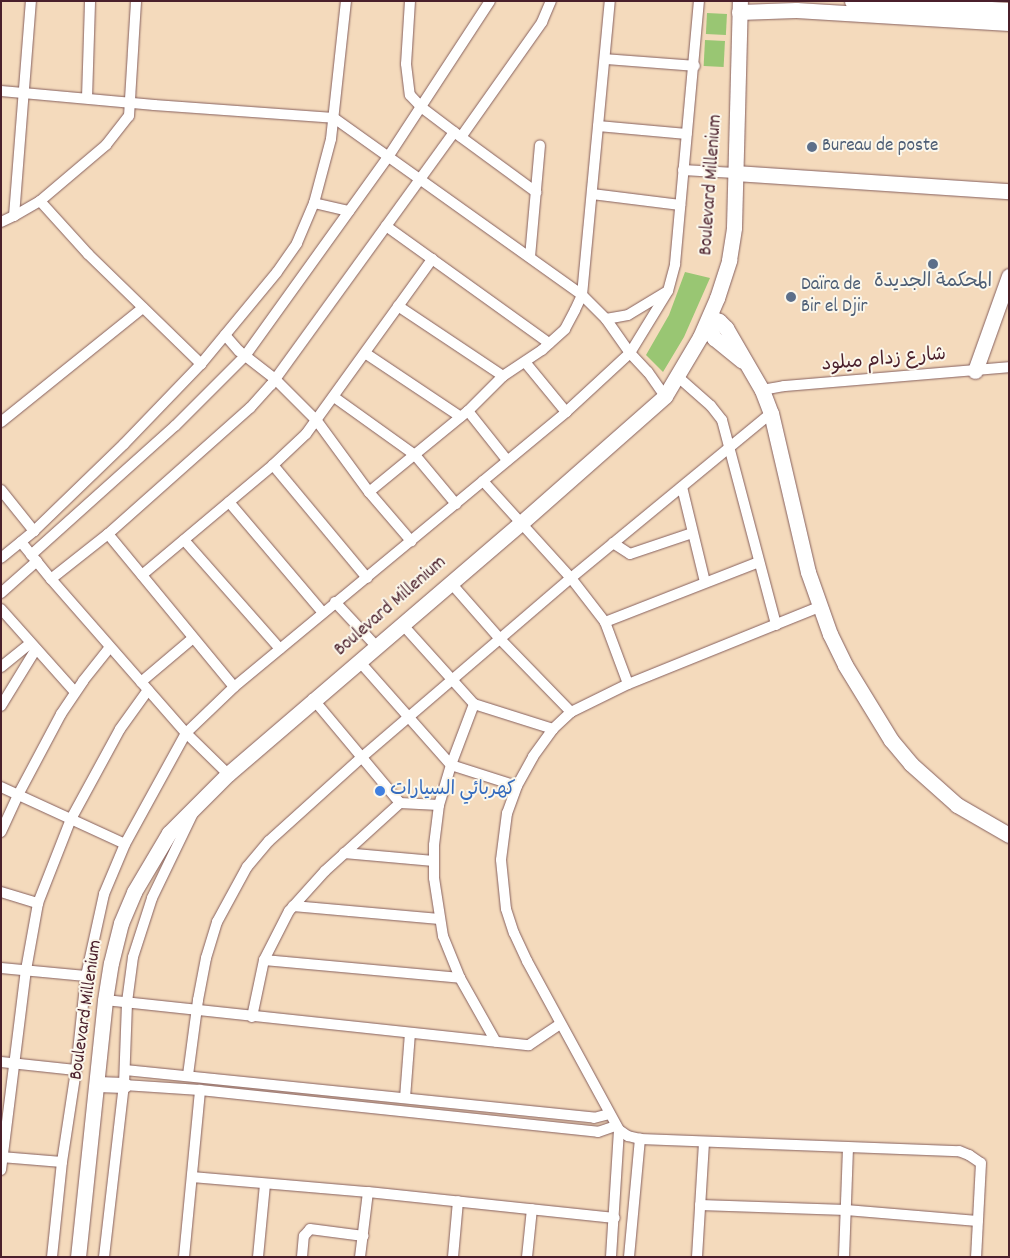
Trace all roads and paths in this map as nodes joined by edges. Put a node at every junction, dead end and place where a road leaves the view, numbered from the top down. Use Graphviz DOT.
graph roads {
  1 [pos="31,1"];
  2 [pos="90,1"];
  3 [pos="136,1"];
  4 [pos="346,1"];
  5 [pos="410,1"];
  6 [pos="490,1"];
  7 [pos="551,1"];
  8 [pos="610,1"];
  9 [pos="699,1"];
  10 [pos="852,1"];
  11 [pos="916,3"];
  12 [pos="740,7"];
  13 [pos="1009,10"];
  14 [pos="1009,23"];
  15 [pos="604,59"];
  16 [pos="694,66"];
  17 [pos="1,90"];
  18 [pos="26,93"];
  19 [pos="87,98"];
  20 [pos="130,103"];
  21 [pos="421,107"];
  22 [pos="334,118"];
  23 [pos="598,126"];
  24 [pos="687,134"];
  25 [pos="457,135"];
  26 [pos="540,145"];
  27 [pos="388,156"];
  28 [pos="684,170"];
  29 [pos="735,173"];
  30 [pos="420,180"];
  31 [pos="1009,191"];
  32 [pos="536,192"];
  33 [pos="592,194"];
  34 [pos="40,201"];
  35 [pos="314,203"];
  36 [pos="680,205"];
  37 [pos="349,211"];
  38 [pos="14,216"];
  39 [pos="1,222"];
  40 [pos="386,226"];
  41 [pos="530,257"];
  42 [pos="432,259"];
  43 [pos="1009,276"];
  44 [pos="668,291"];
  45 [pos="582,296"];
  46 [pos="718,298"];
  47 [pos="398,306"];
  48 [pos="143,308"];
  49 [pos="606,319"];
  50 [pos="708,321"];
  51 [pos="225,335"];
  52 [pos="549,343"];
  53 [pos="732,346"];
  54 [pos="365,353"];
  55 [pos="630,353"];
  56 [pos="245,356"];
  57 [pos="524,362"];
  58 [pos="685,363"];
  59 [pos="201,364"];
  60 [pos="1009,368"];
  61 [pos="975,371"];
  62 [pos="502,376"];
  63 [pos="677,376"];
  64 [pos="275,379"];
  65 [pos="762,390"];
  66 [pos="665,396"];
  67 [pos="334,397"];
  68 [pos="566,412"];
  69 [pos="771,413"];
  70 [pos="464,414"];
  71 [pos="317,421"];
  72 [pos="1,422"];
  73 [pos="729,445"];
  74 [pos="414,455"];
  75 [pos="507,460"];
  76 [pos="273,465"];
  77 [pos="482,481"];
  78 [pos="682,487"];
  79 [pos="1,490"];
  80 [pos="369,492"];
  81 [pos="229,502"];
  82 [pos="456,504"];
  83 [pos="521,523"];
  84 [pos="34,531"];
  85 [pos="692,533"];
  86 [pos="108,534"];
  87 [pos="184,540"];
  88 [pos="411,541"];
  89 [pos="21,542"];
  90 [pos="614,543"];
  91 [pos="1,558"];
  92 [pos="34,558"];
  93 [pos="759,562"];
  94 [pos="142,575"];
  95 [pos="367,578"];
  96 [pos="571,578"];
  97 [pos="51,579"];
  98 [pos="450,582"];
  99 [pos="705,582"];
  100 [pos="1,594"];
  101 [pos="335,602"];
  102 [pos="819,607"];
  103 [pos="1,609"];
  104 [pos="322,613"];
  105 [pos="604,622"];
  106 [pos="402,624"];
  107 [pos="776,625"];
  108 [pos="193,638"];
  109 [pos="500,639"];
  110 [pos="34,646"];
  111 [pos="376,646"];
  112 [pos="110,647"];
  113 [pos="280,649"];
  114 [pos="359,661"];
  115 [pos="1,667"];
  116 [pos="453,679"];
  117 [pos="628,684"];
  118 [pos="144,686"];
  119 [pos="234,687"];
  120 [pos="75,692"];
  121 [pos="313,699"];
  122 [pos="474,704"];
  123 [pos="1,706"];
  124 [pos="571,712"];
  125 [pos="408,718"];
  126 [pos="553,729"];
  127 [pos="186,733"];
  128 [pos="362,757"];
  129 [pos="451,765"];
  130 [pos="228,774"];
  131 [pos="517,786"];
  132 [pos="1,787"];
  133 [pos="18,795"];
  134 [pos="199,801"];
  135 [pos="400,803"];
  136 [pos="440,805"];
  137 [pos="71,818"];
  138 [pos="1,832"];
  139 [pos="1009,835"];
  140 [pos="125,844"];
  141 [pos="344,853"];
  142 [pos="434,861"];
  143 [pos="1,892"];
  144 [pos="38,903"];
  145 [pos="294,906"];
  146 [pos="439,919"];
  147 [pos="264,960"];
  148 [pos="1,968"];
  149 [pos="26,970"];
  150 [pos="86,976"];
  151 [pos="460,978"];
  152 [pos="105,1000"];
  153 [pos="127,1002"];
  154 [pos="196,1012"];
  155 [pos="252,1017"];
  156 [pos="560,1024"];
  157 [pos="410,1033"];
  158 [pos="496,1042"];
  159 [pos="1,1062"];
  160 [pos="13,1063"];
  161 [pos="76,1070"];
  162 [pos="188,1075"];
  163 [pos="124,1078"];
  164 [pos="97,1084"];
  165 [pos="200,1090"];
  166 [pos="384,1096"];
  167 [pos="405,1098"];
  168 [pos="382,1110"];
  169 [pos="609,1114"];
  170 [pos="617,1128"];
  171 [pos="640,1139"];
  172 [pos="704,1142"];
  173 [pos="848,1148"];
  174 [pos="2,1157"];
  175 [pos="62,1162"];
  176 [pos="1,1170"];
  177 [pos="192,1177"];
  178 [pos="265,1184"];
  179 [pos="368,1192"];
  180 [pos="458,1201"];
  181 [pos="700,1205"];
  182 [pos="532,1209"];
  183 [pos="846,1210"];
  184 [pos="615,1218"];
  185 [pos="978,1221"];
  186 [pos="364,1236"];
  187 [pos="52,1257"];
  188 [pos="78,1257"];
  189 [pos="104,1257"];
  190 [pos="184,1257"];
  191 [pos="258,1257"];
  192 [pos="302,1257"];
  193 [pos="360,1257"];
  194 [pos="453,1257"];
  195 [pos="527,1257"];
  196 [pos="611,1257"];
  197 [pos="629,1257"];
  198 [pos="697,1257"];
  199 [pos="844,1257"];
  200 [pos="976,1257"];
  1 -- 18 [label="street"];
  2 -- 19 [label="street"];
  3 -- 20 [label="street"];
  4 -- 22 [label="street"];
  5 -- 21 [label="street"];
  6 -- 21 [label="street"];
  7 -- 25 [label="street"];
  8 -- 15 [label="street"];
  9 -- 16 [label="street"];
  10 -- 11 [label="main road"];
  11 -- 13 [label="main road"];
  12 -- 14 [label="main road"];
  12 -- 29 [label="main road, Boulevard Millenium"];
  15 -- 16 [label="street"];
  15 -- 23 [label="street"];
  16 -- 24 [label="street"];
  17 -- 18 [label="street"];
  18 -- 19 [label="street"];
  18 -- 38 [label="street"];
  19 -- 20 [label="street"];
  20 -- 22 [label="street"];
  20 -- 34 [label="street"];
  21 -- 25 [label="street"];
  21 -- 27 [label="street"];
  22 -- 27 [label="street"];
  22 -- 35 [label="street"];
  23 -- 24 [label="street"];
  23 -- 33 [label="street"];
  24 -- 28 [label="street"];
  25 -- 30 [label="street"];
  25 -- 32 [label="street"];
  26 -- 32 [label="street"];
  27 -- 30 [label="street"];
  27 -- 37 [label="street"];
  28 -- 29 [label="street"];
  28 -- 36 [label="street"];
  29 -- 31 [label="main road"];
  29 -- 46 [label="main road, Boulevard Millenium"];
  30 -- 40 [label="street"];
  30 -- 41 [label="street"];
  32 -- 41 [label="street"];
  33 -- 36 [label="street"];
  33 -- 45 [label="street"];
  34 -- 38 [label="street"];
  34 -- 48 [label="street"];
  35 -- 37 [label="street"];
  35 -- 51 [label="street"];
  36 -- 44 [label="street"];
  37 -- 56 [label="street"];
  38 -- 39 [label="street"];
  40 -- 42 [label="street"];
  40 -- 64 [label="street"];
  41 -- 45 [label="street"];
  42 -- 47 [label="street"];
  42 -- 52 [label="street"];
  43 -- 61 [label="main road"];
  44 -- 49 [label="street"];
  44 -- 55 [label="street"];
  45 -- 49 [label="street"];
  45 -- 52 [label="street"];
  46 -- 50 [label="main road, Boulevard Millenium"];
  46 -- 53 [label="main road"];
  47 -- 54 [label="street"];
  47 -- 62 [label="street"];
  48 -- 59 [label="street"];
  48 -- 72 [label="street"];
  49 -- 55 [label="street"];
  50 -- 53 [label="main road"];
  50 -- 58 [label="main road, Boulevard Millenium"];
  51 -- 56 [label="street"];
  51 -- 59 [label="street"];
  52 -- 57 [label="street"];
  53 -- 58 [label="main road"];
  53 -- 65 [label="main road"];
  54 -- 67 [label="street"];
  54 -- 70 [label="street"];
  55 -- 66 [label="street"];
  55 -- 68 [label="street"];
  56 -- 64 [label="street"];
  56 -- 92 [label="street"];
  57 -- 62 [label="street"];
  57 -- 68 [label="street"];
  58 -- 63 [label="main road, Boulevard Millenium"];
  59 -- 84 [label="street"];
  60 -- 61 [label="street, شارع زدام ميلود"];
  61 -- 65 [label="street, شارع زدام ميلود"];
  62 -- 70 [label="street"];
  63 -- 66 [label="main road, Boulevard Millenium"];
  63 -- 73 [label="street"];
  64 -- 71 [label="street"];
  64 -- 86 [label="street"];
  65 -- 69 [label="main road"];
  66 -- 83 [label="main road, Boulevard Millenium"];
  67 -- 71 [label="street"];
  67 -- 74 [label="street"];
  68 -- 75 [label="street"];
  69 -- 73 [label="street"];
  69 -- 102 [label="main road"];
  70 -- 74 [label="street"];
  70 -- 75 [label="street"];
  71 -- 76 [label="street"];
  71 -- 80 [label="street"];
  73 -- 78 [label="street"];
  73 -- 93 [label="street"];
  74 -- 80 [label="street"];
  74 -- 82 [label="street"];
  75 -- 77 [label="street"];
  76 -- 81 [label="street"];
  76 -- 95 [label="street"];
  77 -- 82 [label="street"];
  77 -- 83 [label="street"];
  78 -- 85 [label="street"];
  78 -- 90 [label="street"];
  79 -- 84 [label="street"];
  80 -- 88 [label="street"];
  81 -- 87 [label="street"];
  81 -- 104 [label="street"];
  82 -- 88 [label="street"];
  83 -- 96 [label="street"];
  83 -- 98 [label="main road, Boulevard Millenium"];
  84 -- 89 [label="street"];
  85 -- 90 [label="street"];
  85 -- 99 [label="street"];
  86 -- 94 [label="street"];
  86 -- 97 [label="street"];
  87 -- 94 [label="street"];
  87 -- 113 [label="street"];
  88 -- 95 [label="street"];
  89 -- 91 [label="street"];
  89 -- 92 [label="street"];
  90 -- 96 [label="street"];
  92 -- 97 [label="street"];
  92 -- 100 [label="street"];
  93 -- 99 [label="street"];
  93 -- 107 [label="street"];
  94 -- 108 [label="street"];
  95 -- 101 [label="street"];
  96 -- 105 [label="street"];
  96 -- 109 [label="street"];
  97 -- 112 [label="street"];
  98 -- 106 [label="main road, Boulevard Millenium"];
  98 -- 109 [label="street"];
  99 -- 105 [label="street"];
  101 -- 104 [label="street"];
  101 -- 111 [label="street"];
  102 -- 107 [label="street"];
  102 -- 139 [label="main road"];
  103 -- 110 [label="street"];
  104 -- 113 [label="street"];
  105 -- 117 [label="street"];
  106 -- 111 [label="main road, Boulevard Millenium"];
  106 -- 116 [label="street"];
  107 -- 117 [label="street"];
  108 -- 118 [label="street"];
  108 -- 119 [label="street"];
  109 -- 116 [label="street"];
  109 -- 124 [label="street"];
  110 -- 115 [label="street"];
  110 -- 120 [label="street"];
  110 -- 123 [label="street"];
  111 -- 114 [label="main road, Boulevard Millenium"];
  112 -- 118 [label="street"];
  112 -- 120 [label="street"];
  113 -- 119 [label="street"];
  114 -- 121 [label="main road, Boulevard Millenium"];
  114 -- 125 [label="street"];
  116 -- 122 [label="street"];
  116 -- 125 [label="street"];
  117 -- 124 [label="street"];
  118 -- 127 [label="street"];
  118 -- 137 [label="street"];
  119 -- 127 [label="street"];
  120 -- 133 [label="street"];
  121 -- 128 [label="street"];
  121 -- 130 [label="main road, Boulevard Millenium"];
  122 -- 126 [label="street"];
  122 -- 129 [label="street"];
  124 -- 126 [label="street"];
  125 -- 128 [label="street"];
  125 -- 129 [label="street"];
  126 -- 131 [label="street"];
  127 -- 130 [label="street"];
  127 -- 140 [label="street"];
  128 -- 135 [label="street"];
  128 -- 154 [label="street"];
  129 -- 131 [label="street"];
  129 -- 136 [label="street"];
  130 -- 134 [label="main road, Boulevard Millenium"];
  131 -- 156 [label="street"];
  132 -- 133 [label="street"];
  133 -- 137 [label="street"];
  133 -- 138 [label="street"];
  134 -- 152 [label="main road, Boulevard Millenium"];
  134 -- 153 [label="street"];
  135 -- 136 [label="street"];
  135 -- 141 [label="street"];
  136 -- 142 [label="street"];
  137 -- 140 [label="street"];
  137 -- 144 [label="street"];
  140 -- 150 [label="street"];
  141 -- 142 [label="street"];
  141 -- 145 [label="street"];
  142 -- 146 [label="street"];
  143 -- 144 [label="street"];
  144 -- 149 [label="street"];
  145 -- 146 [label="street"];
  145 -- 147 [label="street"];
  146 -- 151 [label="street"];
  147 -- 151 [label="street"];
  147 -- 155 [label="street"];
  148 -- 149 [label="street"];
  149 -- 150 [label="street"];
  149 -- 160 [label="street"];
  150 -- 161 [label="street"];
  151 -- 158 [label="street"];
  152 -- 153 [label="street"];
  152 -- 164 [label="main road, Boulevard Millenium"];
  153 -- 154 [label="street"];
  153 -- 163 [label="street"];
  154 -- 155 [label="street"];
  154 -- 162 [label="street"];
  155 -- 157 [label="street"];
  156 -- 158 [label="street"];
  156 -- 169 [label="street"];
  157 -- 158 [label="street"];
  157 -- 167 [label="street"];
  159 -- 160 [label="street"];
  160 -- 161 [label="street"];
  160 -- 174 [label="street"];
  161 -- 175 [label="street"];
  162 -- 163 [label="street"];
  162 -- 166 [label="street"];
  163 -- 164 [label="main road"];
  163 -- 165 [label="street"];
  163 -- 189 [label="street"];
  164 -- 188 [label="main road, Boulevard Millenium"];
  165 -- 168 [label="street"];
  165 -- 177 [label="street"];
  166 -- 167 [label="street"];
  166 -- 168 [label="street"];
  167 -- 169 [label="street"];
  168 -- 170 [label="street"];
  169 -- 170 [label="street"];
  170 -- 171 [label="street"];
  170 -- 184 [label="street"];
  171 -- 172 [label="street"];
  171 -- 197 [label="street"];
  172 -- 173 [label="street"];
  172 -- 181 [label="street"];
  173 -- 183 [label="street"];
  173 -- 185 [label="street"];
  174 -- 175 [label="street"];
  174 -- 176 [label="street"];
  175 -- 187 [label="street"];
  177 -- 178 [label="street"];
  177 -- 190 [label="street"];
  178 -- 179 [label="street"];
  178 -- 191 [label="street"];
  179 -- 180 [label="street"];
  179 -- 186 [label="street"];
  180 -- 182 [label="street"];
  180 -- 194 [label="street"];
  181 -- 183 [label="street"];
  181 -- 198 [label="street"];
  182 -- 184 [label="street"];
  182 -- 195 [label="street"];
  183 -- 185 [label="street"];
  183 -- 199 [label="street"];
  184 -- 196 [label="street"];
  185 -- 200 [label="street"];
  186 -- 192 [label="street"];
  186 -- 193 [label="street"];
}
